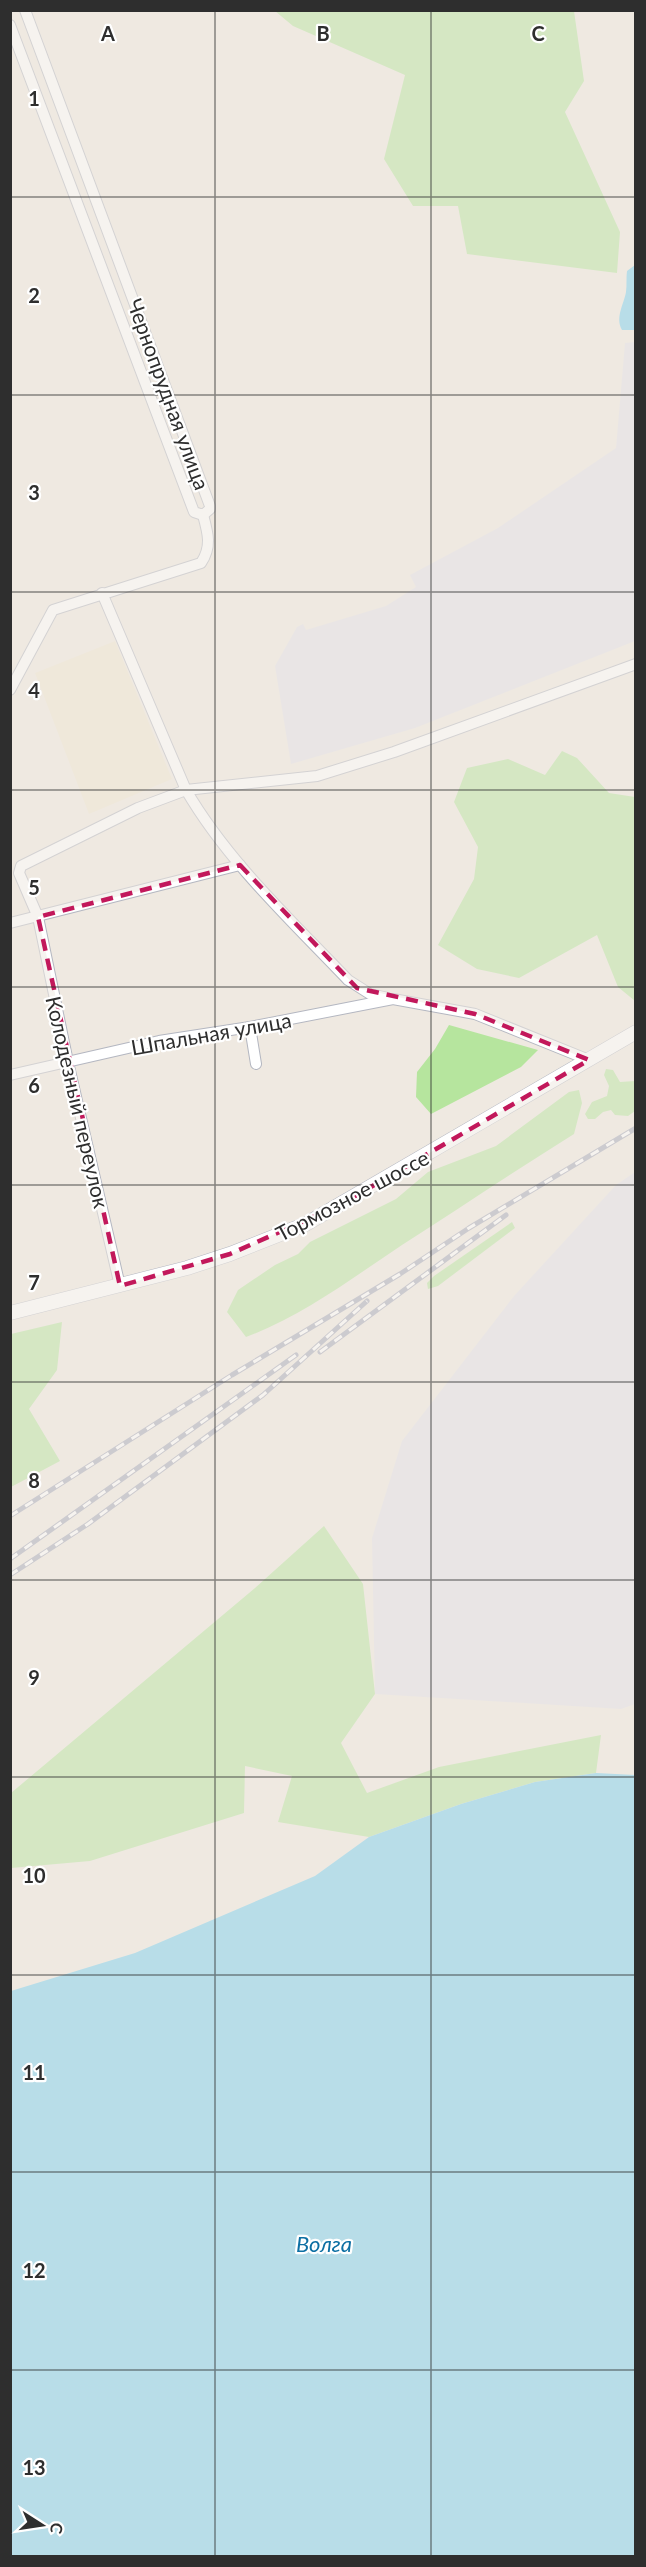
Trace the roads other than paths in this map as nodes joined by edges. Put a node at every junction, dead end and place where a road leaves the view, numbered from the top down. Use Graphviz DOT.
graph roads {
  1 [pos="25,10"];
  2 [pos="10,26"];
  3 [pos="203,515"];
  4 [pos="102,593"];
  5 [pos="636,664"];
  6 [pos="10,690"];
  7 [pos="186,790"];
  8 [pos="240,865"];
  9 [pos="38,917"];
  10 [pos="10,923"];
  11 [pos="393,999"];
  12 [pos="250,1028"];
  13 [pos="636,1032"];
  14 [pos="589,1060"];
  15 [pos="68,1062"];
  16 [pos="256,1064"];
  17 [pos="10,1075"];
  18 [pos="120,1286"];
  19 [pos="10,1313"];
  1 -- 3 [label="street, Чернопрудная улица"];
  2 -- 3 [label="street, Чернопрудная улица"];
  3 -- 4 [label="street"];
  4 -- 6 [label="street"];
  4 -- 7 [label="street"];
  5 -- 7 [label="street"];
  7 -- 8 [label="street"];
  7 -- 9 [label="street, Колодезный переулок"];
  8 -- 9 [label="street"];
  8 -- 11 [label="street"];
  9 -- 10 [label="street"];
  9 -- 15 [label="street, Колодезный переулок"];
  11 -- 12 [label="street, Шпальная улица"];
  11 -- 14 [label="street, Шпальная улица"];
  12 -- 15 [label="street, Шпальная улица"];
  12 -- 16 [label="street"];
  13 -- 14 [label="street, Тормозное шоссе"];
  14 -- 18 [label="street, Тормозное шоссе"];
  15 -- 17 [label="street, Шпальная улица"];
  15 -- 18 [label="street, Колодезный переулок"];
  18 -- 19 [label="street, Тормозное шоссе"];
}
